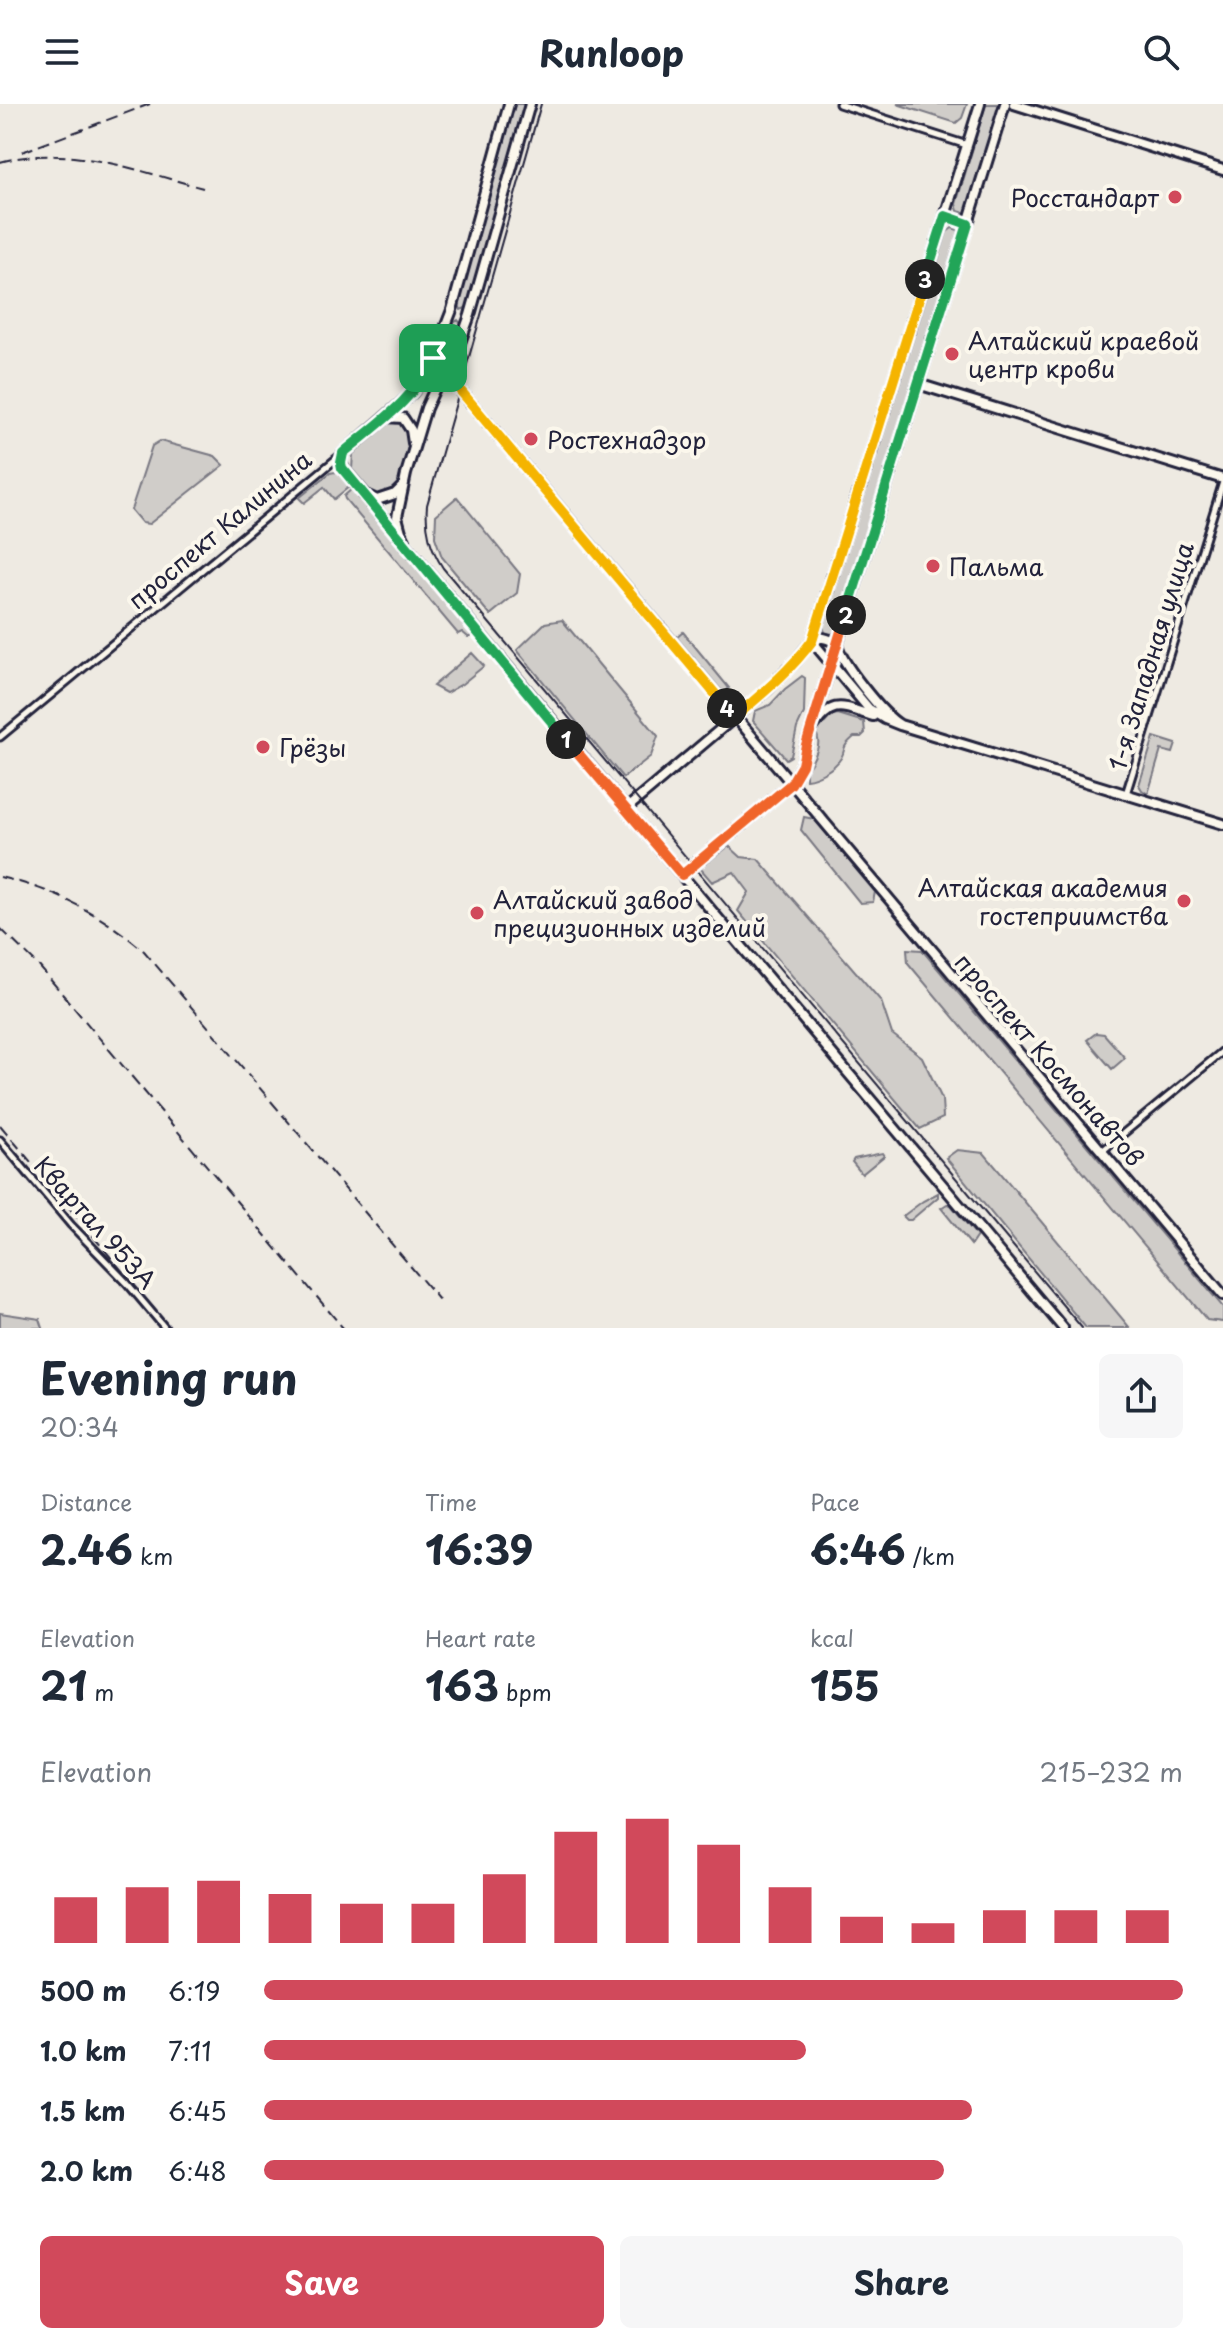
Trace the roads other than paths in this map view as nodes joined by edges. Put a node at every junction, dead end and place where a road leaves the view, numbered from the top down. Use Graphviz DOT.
graph roads {
  1 [pos="509,104"];
  2 [pos="530,104"];
  3 [pos="839,104"];
  4 [pos="980,104"];
  5 [pos="1005,104"];
  6 [pos="1014,104"];
  7 [pos="967,145"];
  8 [pos="1223,170"];
  9 [pos="945,216"];
  10 [pos="968,224"];
  11 [pos="452,310"];
  12 [pos="470,315"];
  13 [pos="433,358"];
  14 [pos="446,373"];
  15 [pos="918,384"];
  16 [pos="385,417"];
  17 [pos="414,448"];
  18 [pos="343,453"];
  19 [pos="1223,480"];
  20 [pos="402,487"];
  21 [pos="362,492"];
  22 [pos="416,558"];
  23 [pos="812,641"];
  24 [pos="837,643"];
  25 [pos="831,666"];
  26 [pos="735,717"];
  27 [pos="885,719"];
  28 [pos="900,725"];
  29 [pos="810,731"];
  30 [pos="0,737"];
  31 [pos="791,784"];
  32 [pos="1126,795"];
  33 [pos="626,809"];
  34 [pos="1223,824"];
  35 [pos="682,875"];
  36 [pos="1223,1051"];
  37 [pos="0,1140"];
  38 [pos="1101,1152"];
  39 [pos="1223,1295"];
  40 [pos="165,1328"];
  41 [pos="1063,1328"];
  1 -- 11 [label="main road, проспект Калинина"];
  2 -- 12 [label="main road"];
  3 -- 7 [label="street"];
  4 -- 7 [label="main road"];
  5 -- 10 [label="main road"];
  6 -- 8 [label="main road"];
  7 -- 9 [label="main road"];
  9 -- 10 [label="main road"];
  9 -- 23 [label="main road"];
  10 -- 15 [label="main road"];
  11 -- 12 [label="main road"];
  11 -- 13 [label="main road, проспект Калинина"];
  12 -- 14 [label="main road"];
  13 -- 14 [label="main road, проспект Космонавтов"];
  13 -- 16 [label="main road, проспект Калинина"];
  14 -- 17 [label="main road"];
  14 -- 26 [label="main road, проспект Космонавтов"];
  15 -- 19 [label="main road"];
  15 -- 24 [label="main road"];
  16 -- 17 [label="main road"];
  16 -- 18 [label="main road, проспект Калинина"];
  17 -- 20 [label="main road"];
  18 -- 21 [label="main road"];
  18 -- 30 [label="street, проспект Калинина"];
  19 -- 32 [label="street, 1-я Западная улица"];
  20 -- 21 [label="main road"];
  20 -- 22 [label="main road"];
  21 -- 22 [label="main road"];
  22 -- 33 [label="main road"];
  23 -- 24 [label="main road"];
  23 -- 25 [label="main road"];
  23 -- 26 [label="main road"];
  24 -- 25 [label="main road"];
  24 -- 28 [label="main road"];
  25 -- 27 [label="main road"];
  25 -- 29 [label="main road"];
  26 -- 31 [label="main road, проспект Космонавтов"];
  26 -- 33 [label="main road"];
  27 -- 28 [label="main road"];
  27 -- 29 [label="main road"];
  28 -- 32 [label="main road"];
  29 -- 31 [label="main road"];
  31 -- 35 [label="main road"];
  31 -- 38 [label="main road, проспект Космонавтов"];
  32 -- 34 [label="main road"];
  33 -- 35 [label="main road"];
  35 -- 41 [label="main road"];
  36 -- 38 [label="street"];
  37 -- 40 [label="street, Квартал 953А"];
  38 -- 39 [label="main road, проспект Космонавтов"];
}
